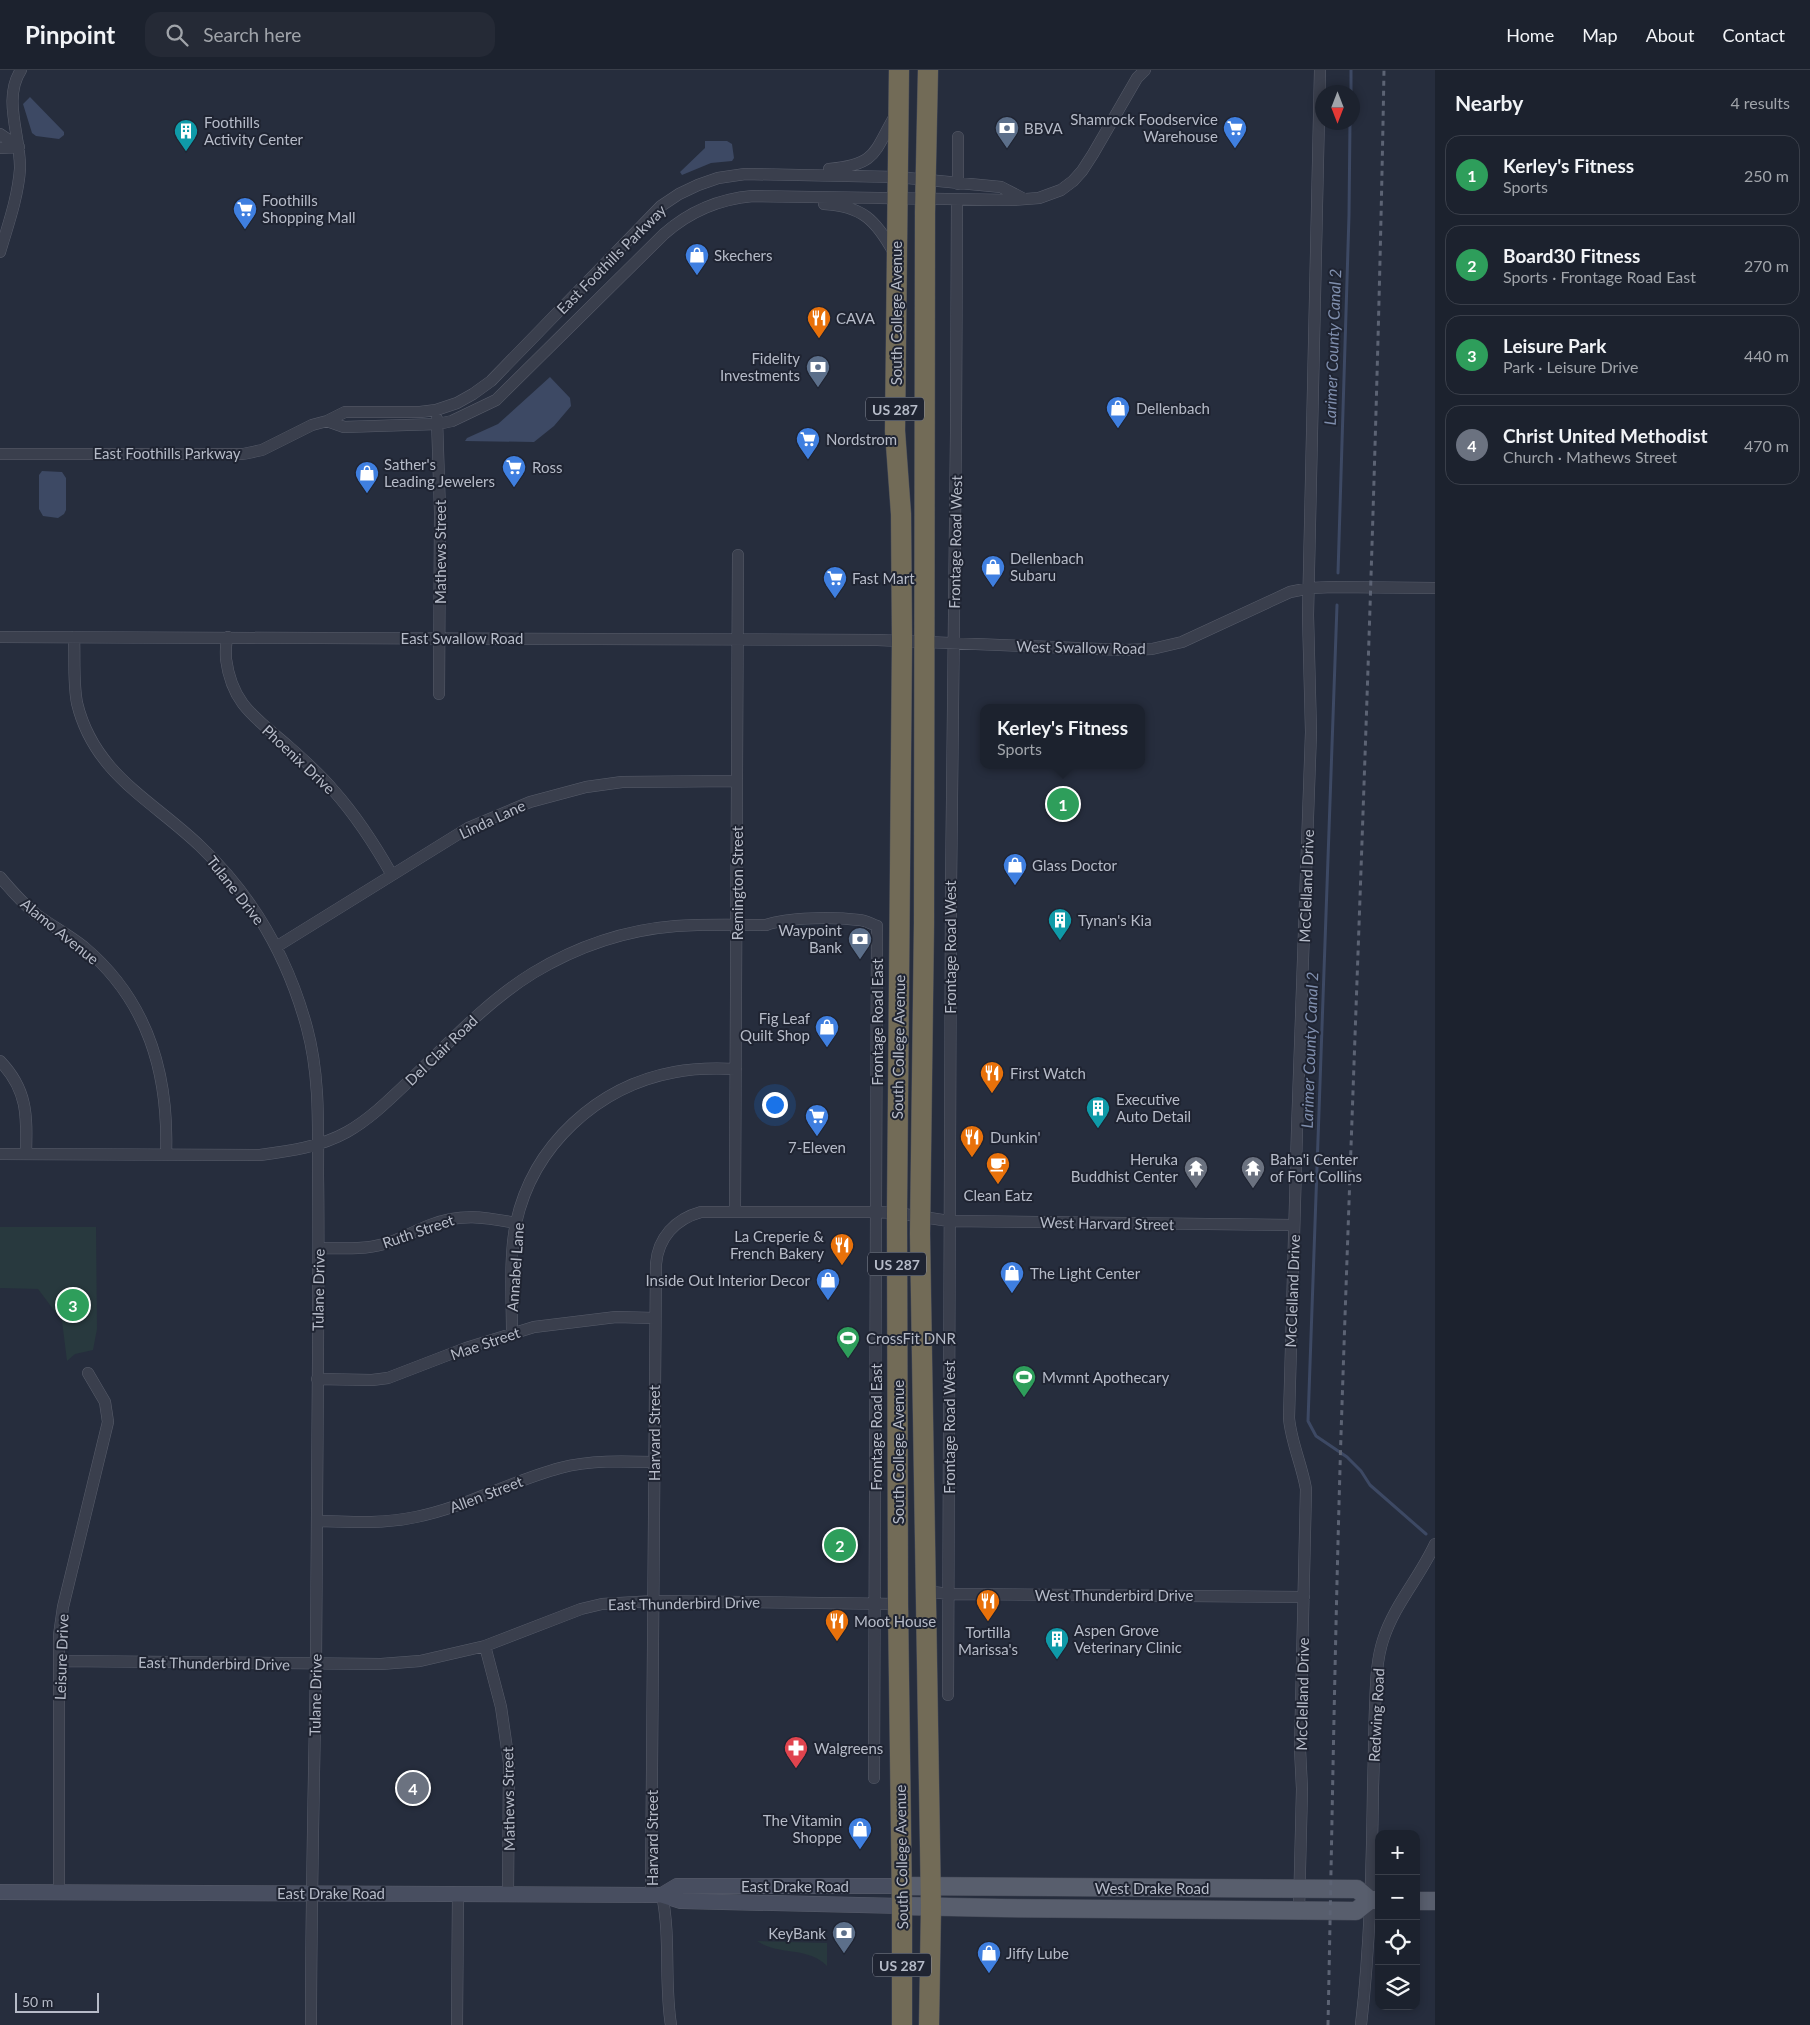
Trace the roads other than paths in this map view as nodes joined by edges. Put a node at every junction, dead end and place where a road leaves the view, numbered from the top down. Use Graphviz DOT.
graph roads {
  1 [pos="21,70"];
  2 [pos="898,70"];
  3 [pos="928,70"];
  4 [pos="1145,70"];
  5 [pos="1320,70"];
  6 [pos="898,110"];
  7 [pos="0,134"];
  8 [pos="958,137"];
  9 [pos="19,147"];
  10 [pos="0,148"];
  11 [pos="815,175"];
  12 [pos="897,177"];
  13 [pos="958,184"];
  14 [pos="926,190"];
  15 [pos="803,198"];
  16 [pos="897,198"];
  17 [pos="1024,199"];
  18 [pos="957,200"];
  19 [pos="0,252"];
  20 [pos="896,258"];
  21 [pos="436,410"];
  22 [pos="327,421"];
  23 [pos="438,424"];
  24 [pos="0,454"];
  25 [pos="738,555"];
  26 [pos="1310,588"];
  27 [pos="1435,588"];
  28 [pos="0,637"];
  29 [pos="74,637"];
  30 [pos="228,637"];
  31 [pos="440,638"];
  32 [pos="738,640"];
  33 [pos="902,641"];
  34 [pos="925,642"];
  35 [pos="953,643"];
  36 [pos="439,694"];
  37 [pos="737,781"];
  38 [pos="392,875"];
  39 [pos="0,877"];
  40 [pos="736,926"];
  41 [pos="877,926"];
  42 [pos="276,947"];
  43 [pos="0,1061"];
  44 [pos="736,1069"];
  45 [pos="318,1144"];
  46 [pos="0,1154"];
  47 [pos="26,1154"];
  48 [pos="166,1154"];
  49 [pos="735,1212"];
  50 [pos="877,1212"];
  51 [pos="897,1213"];
  52 [pos="920,1217"];
  53 [pos="949,1221"];
  54 [pos="516,1223"];
  55 [pos="1294,1225"];
  56 [pos="319,1248"];
  57 [pos="654,1318"];
  58 [pos="512,1333"];
  59 [pos="88,1373"];
  60 [pos="317,1380"];
  61 [pos="654,1462"];
  62 [pos="898,1504"];
  63 [pos="317,1521"];
  64 [pos="1435,1544"];
  65 [pos="925,1591"];
  66 [pos="949,1594"];
  67 [pos="1304,1597"];
  68 [pos="654,1602"];
  69 [pos="875,1603"];
  70 [pos="898,1604"];
  71 [pos="485,1646"];
  72 [pos="60,1661"];
  73 [pos="316,1664"];
  74 [pos="926,1681"];
  75 [pos="948,1695"];
  76 [pos="874,1778"];
  77 [pos="1121,1888"];
  78 [pos="1204,1888"];
  79 [pos="1300,1888"];
  80 [pos="0,1892"];
  81 [pos="59,1892"];
  82 [pos="311,1893"];
  83 [pos="458,1894"];
  84 [pos="508,1894"];
  85 [pos="657,1895"];
  86 [pos="902,1896"];
  87 [pos="930,1897"];
  88 [pos="1375,1900"];
  89 [pos="1420,1901"];
  90 [pos="1435,1901"];
  91 [pos="1063,1908"];
  92 [pos="1123,1908"];
  93 [pos="1299,1910"];
  94 [pos="311,2025"];
  95 [pos="457,2025"];
  96 [pos="671,2025"];
  97 [pos="902,2025"];
  98 [pos="929,2025"];
  99 [pos="1361,2025"];
  1 -- 9 [label="street"];
  2 -- 6 [label="highway, South College Avenue / US 287"];
  3 -- 14 [label="highway, South College Avenue / US 287"];
  4 -- 17 [label="street"];
  5 -- 26 [label="street, McClelland Drive"];
  6 -- 11 [label="street"];
  6 -- 12 [label="highway, South College Avenue / US 287"];
  7 -- 9 [label="street"];
  8 -- 13 [label="street"];
  9 -- 10 [label="street"];
  9 -- 19 [label="street"];
  11 -- 12 [label="street, East Foothills Parkway"];
  11 -- 21 [label="street, East Foothills Parkway"];
  12 -- 14 [label="street, East Foothills Parkway"];
  12 -- 16 [label="highway, South College Avenue / US 287"];
  13 -- 14 [label="street"];
  13 -- 17 [label="street"];
  14 -- 16 [label="street, East Foothills Parkway"];
  14 -- 18 [label="street"];
  14 -- 34 [label="highway, South College Avenue / US 287"];
  15 -- 16 [label="street, East Foothills Parkway"];
  15 -- 20 [label="street"];
  15 -- 23 [label="street, East Foothills Parkway"];
  16 -- 20 [label="highway, South College Avenue / US 287"];
  17 -- 18 [label="street"];
  18 -- 35 [label="street, Frontage Road West"];
  20 -- 33 [label="highway, South College Avenue / US 287"];
  21 -- 22 [label="street, East Foothills Parkway"];
  21 -- 23 [label="street, Mathews Street"];
  22 -- 23 [label="street, East Foothills Parkway"];
  22 -- 24 [label="street, East Foothills Parkway"];
  23 -- 31 [label="street, Mathews Street"];
  25 -- 32 [label="street, Remington Street"];
  26 -- 27 [label="street, West Swallow Road"];
  26 -- 35 [label="street, West Swallow Road"];
  26 -- 55 [label="street, McClelland Drive"];
  28 -- 29 [label="street, East Swallow Road"];
  29 -- 30 [label="street, East Swallow Road"];
  29 -- 42 [label="street, Tulane Drive"];
  30 -- 31 [label="street, East Swallow Road"];
  30 -- 38 [label="street, Phoenix Drive"];
  31 -- 32 [label="street, East Swallow Road"];
  31 -- 36 [label="street, Mathews Street"];
  32 -- 33 [label="street, East Swallow Road"];
  32 -- 37 [label="street, Remington Street"];
  33 -- 34 [label="street, East Swallow Road"];
  33 -- 51 [label="highway, South College Avenue / US 287"];
  34 -- 35 [label="street, West Swallow Road"];
  34 -- 52 [label="highway, South College Avenue / US 287"];
  35 -- 53 [label="street, Frontage Road West"];
  37 -- 38 [label="street, Linda Lane"];
  37 -- 40 [label="street, Remington Street"];
  38 -- 42 [label="street, Linda Lane"];
  39 -- 48 [label="street, Alamo Avenue"];
  40 -- 41 [label="street, Del Clair Road"];
  40 -- 44 [label="street, Remington Street"];
  40 -- 45 [label="street, Del Clair Road"];
  41 -- 50 [label="street, Frontage Road East"];
  42 -- 45 [label="street, Tulane Drive"];
  43 -- 47 [label="street"];
  44 -- 49 [label="street, Remington Street"];
  44 -- 54 [label="street, Annabel Lane"];
  45 -- 48 [label="street, Del Clair Road"];
  45 -- 56 [label="street, Tulane Drive"];
  46 -- 47 [label="street, Del Clair Road"];
  47 -- 48 [label="street, Del Clair Road"];
  49 -- 50 [label="street, Harvard Street"];
  49 -- 57 [label="street, Harvard Street"];
  50 -- 51 [label="street, Harvard Street"];
  50 -- 69 [label="street, Frontage Road East"];
  51 -- 52 [label="street, Harvard Street"];
  51 -- 62 [label="highway, South College Avenue / US 287"];
  52 -- 53 [label="street, West Harvard Street"];
  52 -- 65 [label="highway, South College Avenue / US 287"];
  53 -- 55 [label="street, West Harvard Street"];
  53 -- 66 [label="street, Frontage Road West"];
  54 -- 56 [label="street, Ruth Street"];
  54 -- 58 [label="street, Annabel Lane"];
  55 -- 67 [label="street, McClelland Drive"];
  56 -- 60 [label="street, Tulane Drive"];
  57 -- 58 [label="street, Mae Street"];
  57 -- 61 [label="street, Harvard Street"];
  58 -- 60 [label="street, Mae Street"];
  59 -- 72 [label="street, Leisure Drive"];
  60 -- 63 [label="street, Tulane Drive"];
  61 -- 63 [label="street, Allen Street"];
  61 -- 68 [label="street, Harvard Street"];
  62 -- 65 [label="highway"];
  62 -- 70 [label="highway, South College Avenue / US 287"];
  63 -- 73 [label="street, Tulane Drive"];
  64 -- 88 [label="street, Redwing Road"];
  65 -- 66 [label="street, West Thunderbird Drive"];
  65 -- 74 [label="highway, South College Avenue / US 287"];
  66 -- 67 [label="street, West Thunderbird Drive"];
  66 -- 75 [label="street, Frontage Road West"];
  67 -- 79 [label="street, McClelland Drive"];
  68 -- 69 [label="street, East Thunderbird Drive"];
  68 -- 71 [label="street, East Thunderbird Drive"];
  68 -- 85 [label="street, Harvard Street"];
  69 -- 70 [label="street, East Thunderbird Drive"];
  69 -- 76 [label="street, Frontage Road East"];
  70 -- 74 [label="highway"];
  70 -- 86 [label="highway, South College Avenue / US 287"];
  71 -- 73 [label="street, East Thunderbird Drive"];
  71 -- 84 [label="street, Mathews Street"];
  72 -- 73 [label="street, East Thunderbird Drive"];
  72 -- 81 [label="street, Leisure Drive"];
  73 -- 82 [label="street, Tulane Drive"];
  74 -- 87 [label="highway, South College Avenue / US 287"];
  77 -- 78 [label="main road, West Drake Road"];
  77 -- 87 [label="main road, West Drake Road"];
  77 -- 91 [label="main road"];
  78 -- 79 [label="main road, West Drake Road"];
  78 -- 92 [label="main road"];
  79 -- 88 [label="main road, West Drake Road"];
  79 -- 93 [label="street, McClelland Drive"];
  80 -- 81 [label="main road, East Drake Road"];
  81 -- 82 [label="main road, East Drake Road"];
  82 -- 83 [label="main road, East Drake Road"];
  82 -- 94 [label="street, Tulane Drive"];
  83 -- 84 [label="main road, East Drake Road"];
  83 -- 95 [label="street"];
  84 -- 85 [label="main road, East Drake Road"];
  85 -- 86 [label="main road, East Drake Road"];
  85 -- 96 [label="street, Harvard Street"];
  86 -- 87 [label="main road, East Drake Road"];
  86 -- 97 [label="highway, South College Avenue / US 287"];
  87 -- 91 [label="main road, West Drake Road"];
  87 -- 98 [label="highway, South College Avenue / US 287"];
  88 -- 93 [label="main road, West Drake Road"];
  88 -- 99 [label="street, Redwing Road"];
  89 -- 90 [label="main road"];
  91 -- 92 [label="main road, West Drake Road"];
  92 -- 93 [label="main road, West Drake Road"];
}
